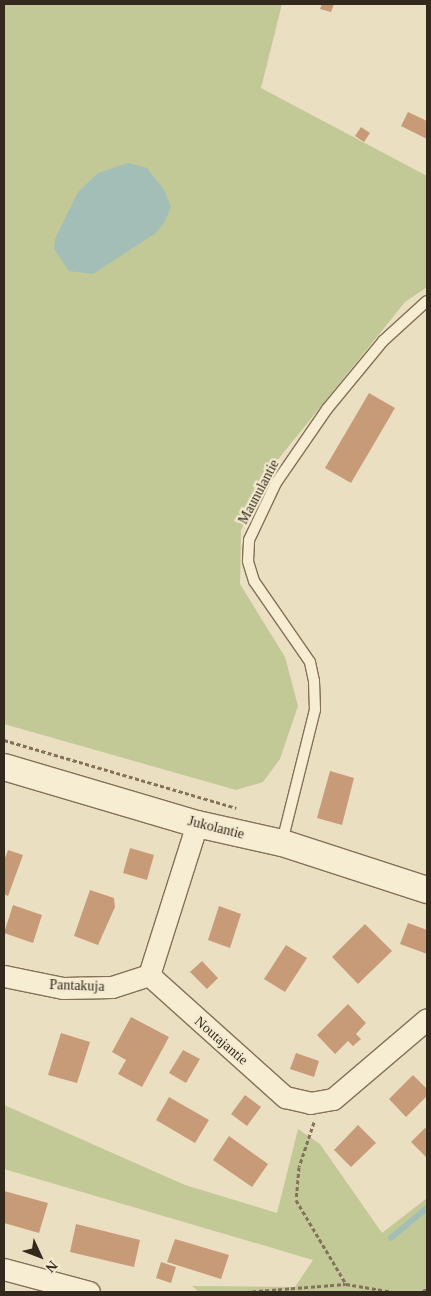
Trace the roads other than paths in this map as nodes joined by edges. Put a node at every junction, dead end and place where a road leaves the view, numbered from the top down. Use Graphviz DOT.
graph roads {
  1 [pos="427,301"];
  2 [pos="4,767"];
  3 [pos="197,824"];
  4 [pos="282,843"];
  5 [pos="427,890"];
  6 [pos="4,976"];
  7 [pos="149,976"];
  8 [pos="427,1019"];
  9 [pos="4,1268"];
  10 [pos="57,1290"];
  11 [pos="89,1292"];
  1 -- 4 [label="lane, Maunulantie"];
  2 -- 3 [label="street, Jukolantie"];
  3 -- 4 [label="street, Jukolantie"];
  3 -- 7 [label="street"];
  4 -- 5 [label="street, Jukolantie"];
  6 -- 7 [label="street, Pantakuja"];
  7 -- 8 [label="street, Noutajantie"];
  9 -- 10 [label="street"];
  10 -- 11 [label="street"];
}
